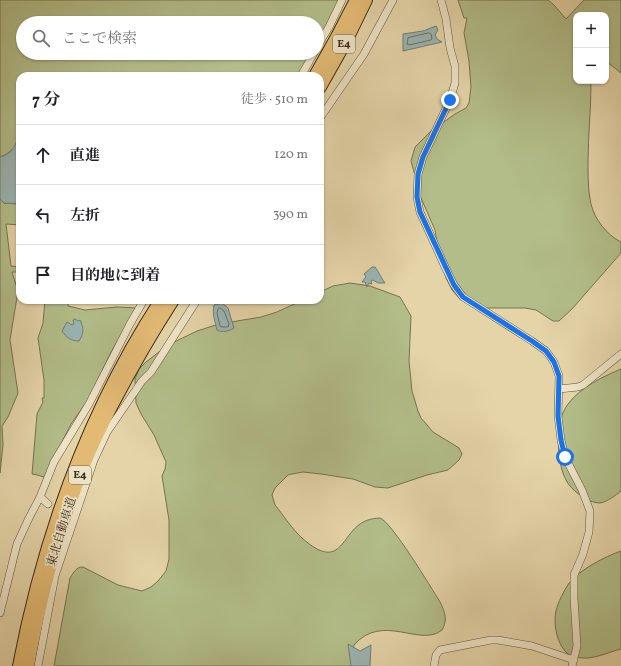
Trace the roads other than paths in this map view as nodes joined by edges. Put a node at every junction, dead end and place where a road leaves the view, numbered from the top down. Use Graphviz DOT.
graph roads {
  1 [pos="342,0"];
  2 [pos="356,0"];
  3 [pos="366,0"];
  4 [pos="392,0"];
  5 [pos="441,0"];
  6 [pos="324,35"];
  7 [pos="310,60"];
  8 [pos="324,60"];
  9 [pos="324,60"];
  10 [pos="303,72"];
  11 [pos="317,72"];
  12 [pos="324,80"];
  13 [pos="324,112"];
  14 [pos="142,304"];
  15 [pos="159,304"];
  16 [pos="171,304"];
  17 [pos="194,304"];
  18 [pos="621,354"];
  19 [pos="559,389"];
  20 [pos="40,498"];
  21 [pos="48,504"];
  22 [pos="0,613"];
  23 [pos="573,663"];
  24 [pos="19,666"];
  25 [pos="28,666"];
  26 [pos="38,666"];
  27 [pos="434,666"];
  1 -- 6 [label="street"];
  2 -- 9 [label="highway, E4"];
  3 -- 12 [label="highway, E4"];
  4 -- 13 [label="street"];
  5 -- 19 [label="street"];
  7 -- 10 [label="street"];
  8 -- 11 [label="highway, E4"];
  14 -- 20 [label="street"];
  15 -- 24 [label="highway, 東北自動車道 / E4"];
  16 -- 25 [label="highway, 東北自動車道 / E4"];
  17 -- 26 [label="street"];
  18 -- 19 [label="street"];
  19 -- 23 [label="street"];
  20 -- 21 [label="street"];
  20 -- 22 [label="street"];
  23 -- 27 [label="street"];
}
